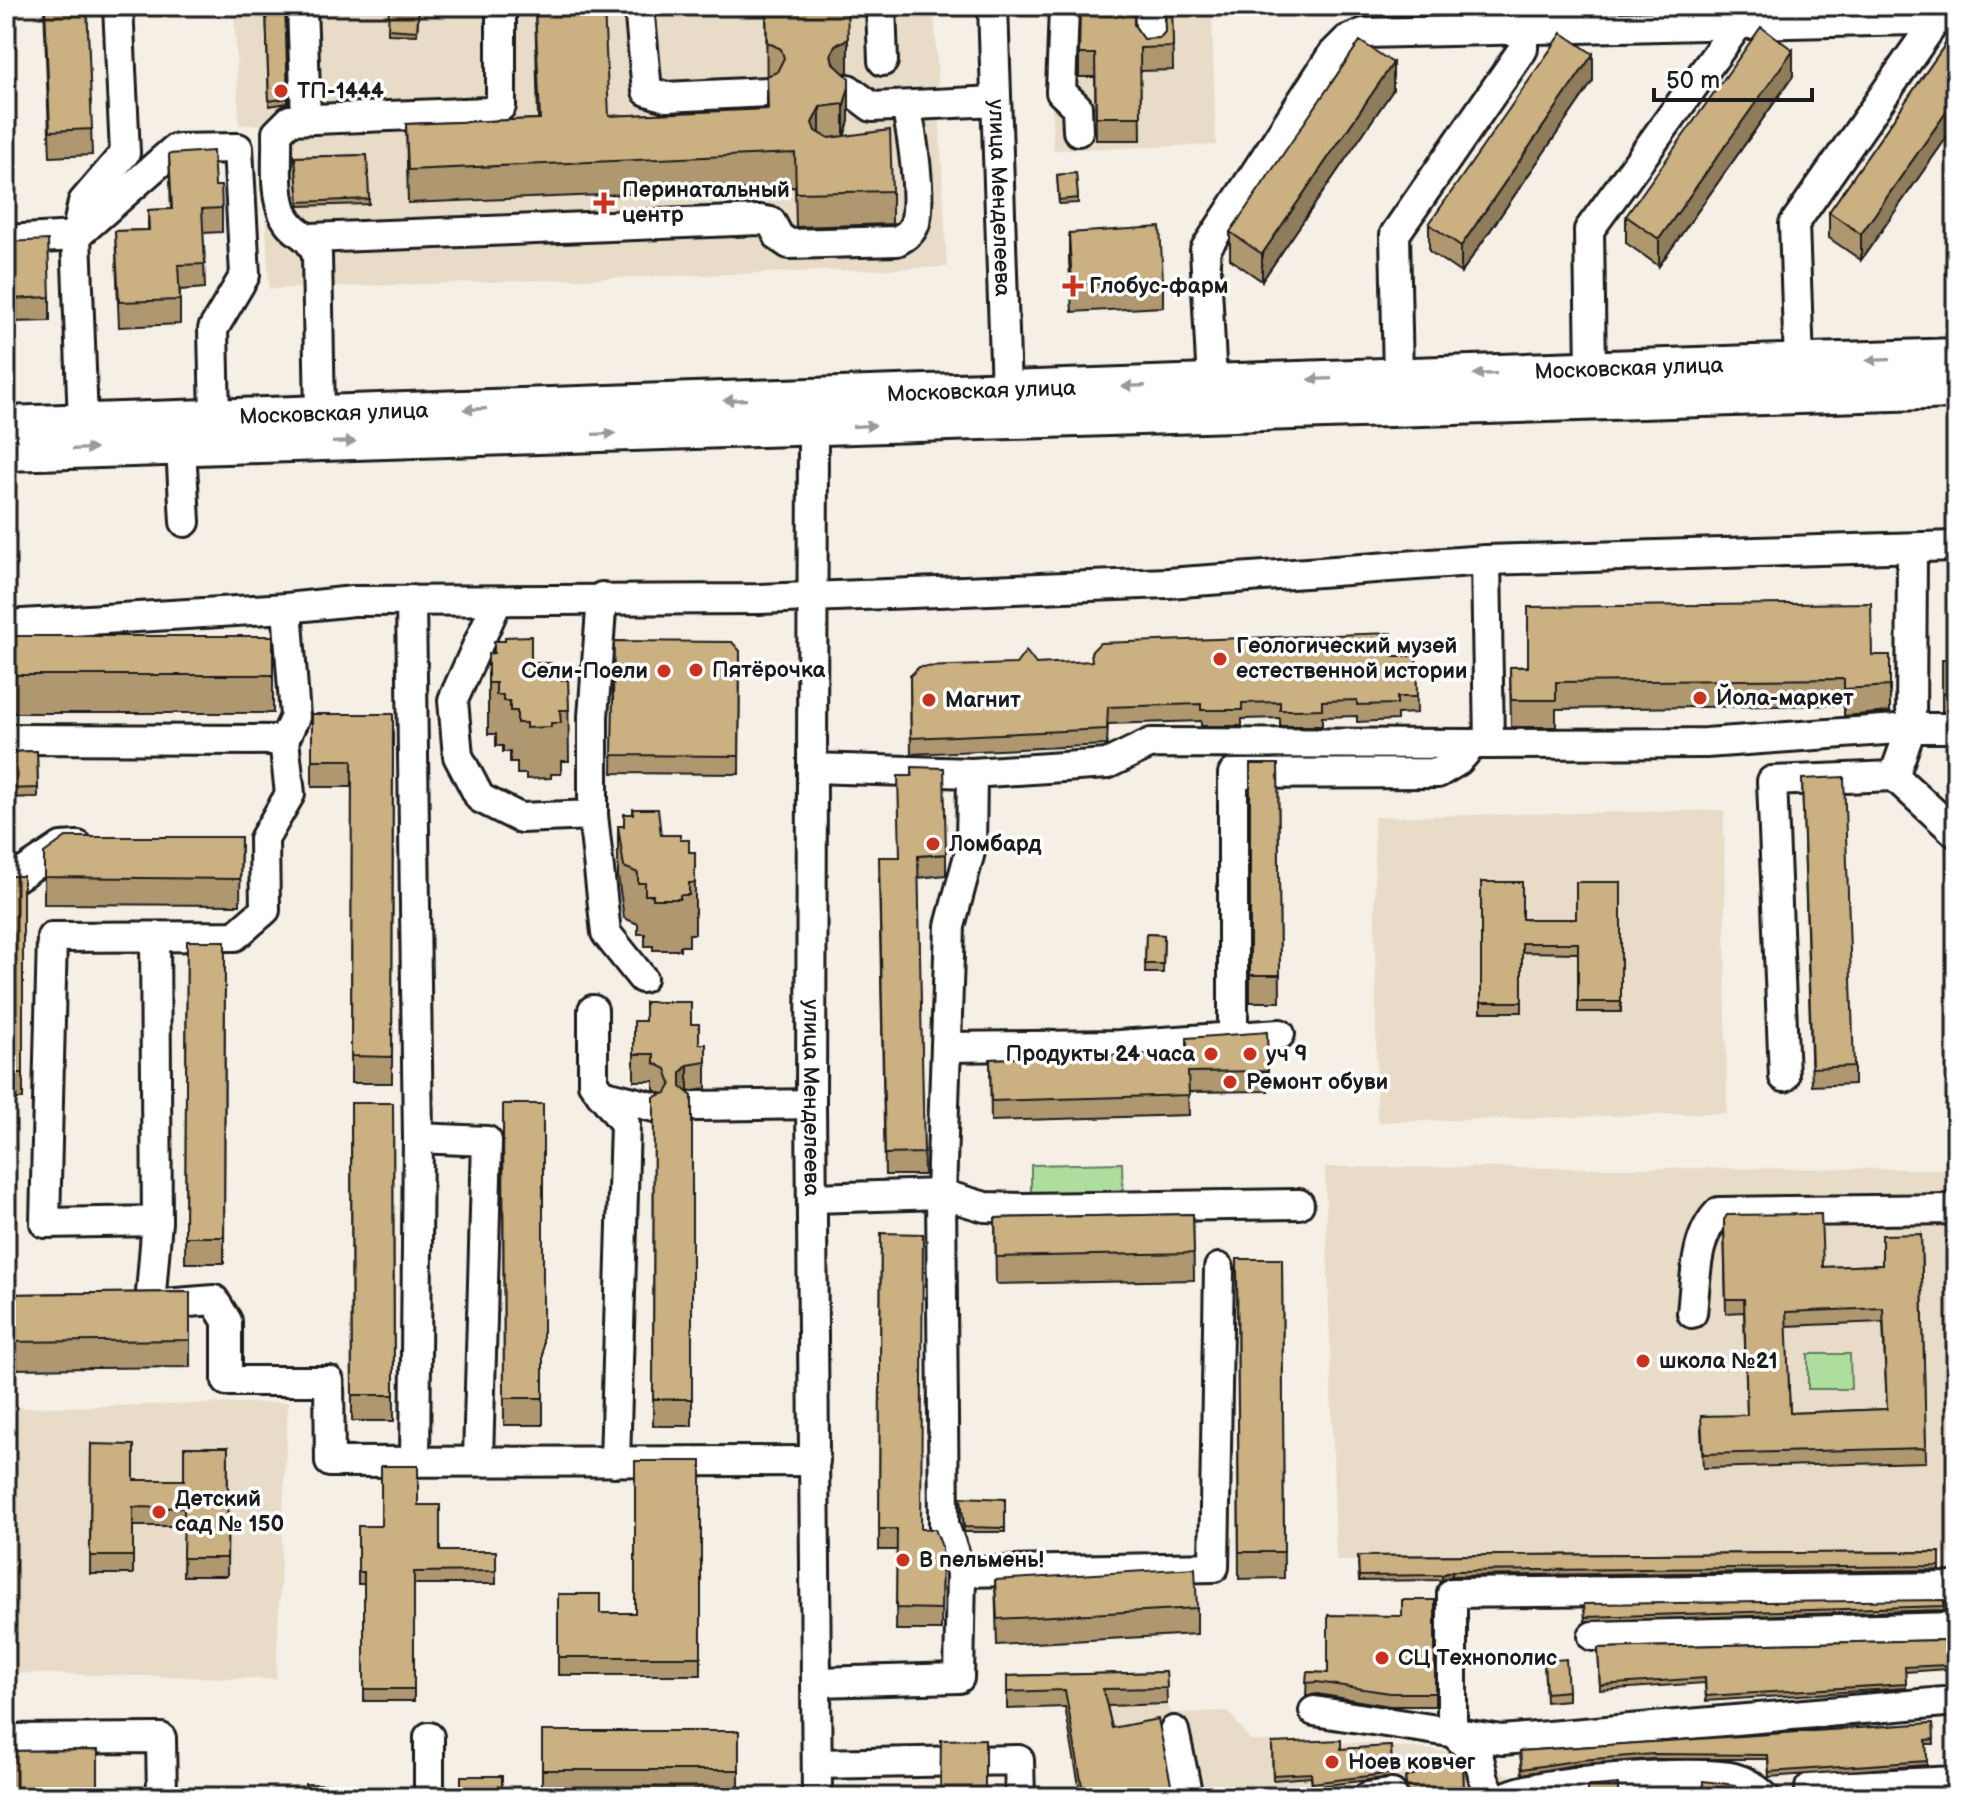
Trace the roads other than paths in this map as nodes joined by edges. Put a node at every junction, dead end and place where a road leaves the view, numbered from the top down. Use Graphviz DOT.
graph roads {
  1 [pos="118,6"];
  2 [pos="302,6"];
  3 [pos="501,6"];
  4 [pos="639,6"];
  5 [pos="881,6"];
  6 [pos="993,6"];
  7 [pos="1064,6"];
  8 [pos="1149,6"];
  9 [pos="1798,15"];
  10 [pos="1946,20"];
  11 [pos="1513,22"];
  12 [pos="1737,26"];
  13 [pos="1151,47"];
  14 [pos="883,61"];
  15 [pos="848,89"];
  16 [pos="767,92"];
  17 [pos="996,101"];
  18 [pos="872,107"];
  19 [pos="906,107"];
  20 [pos="306,119"];
  21 [pos="1078,131"];
  22 [pos="863,136"];
  23 [pos="76,236"];
  24 [pos="311,238"];
  25 [pos="6,240"];
  26 [pos="1956,357"];
  27 [pos="1799,363"];
  28 [pos="1591,370"];
  29 [pos="1398,377"];
  30 [pos="1212,383"];
  31 [pos="1956,390"];
  32 [pos="1006,406"];
  33 [pos="813,413"];
  34 [pos="320,415"];
  35 [pos="215,418"];
  36 [pos="83,422"];
  37 [pos="6,425"];
  38 [pos="181,446"];
  39 [pos="6,452"];
  40 [pos="185,522"];
  41 [pos="1956,546"];
  42 [pos="1912,548"];
  43 [pos="1486,560"];
  44 [pos="814,596"];
  45 [pos="602,597"];
  46 [pos="411,600"];
  47 [pos="497,602"];
  48 [pos="287,608"];
  49 [pos="6,625"];
  50 [pos="412,698"];
  51 [pos="453,700"];
  52 [pos="1911,728"];
  53 [pos="1956,728"];
  54 [pos="6,739"];
  55 [pos="284,740"];
  56 [pos="1234,742"];
  57 [pos="1481,744"];
  58 [pos="812,768"];
  59 [pos="972,773"];
  60 [pos="1233,774"];
  61 [pos="1894,776"];
  62 [pos="593,815"];
  63 [pos="1956,833"];
  64 [pos="264,839"];
  65 [pos="233,841"];
  66 [pos="108,845"];
  67 [pos="6,884"];
  68 [pos="155,937"];
  69 [pos="642,978"];
  70 [pos="593,1010"];
  71 [pos="1280,1034"];
  72 [pos="1233,1035"];
  73 [pos="946,1047"];
  74 [pos="1784,1077"];
  75 [pos="601,1094"];
  76 [pos="811,1104"];
  77 [pos="696,1106"];
  78 [pos="654,1107"];
  79 [pos="418,1138"];
  80 [pos="941,1194"];
  81 [pos="813,1198"];
  82 [pos="1299,1204"];
  83 [pos="1956,1214"];
  84 [pos="157,1221"];
  85 [pos="1219,1268"];
  86 [pos="118,1305"];
  87 [pos="150,1305"];
  88 [pos="1692,1313"];
  89 [pos="478,1459"];
  90 [pos="815,1461"];
  91 [pos="415,1462"];
  92 [pos="615,1462"];
  93 [pos="961,1572"];
  94 [pos="1956,1587"];
  95 [pos="1956,1627"];
  96 [pos="1593,1636"];
  97 [pos="817,1682"];
  98 [pos="1956,1701"];
  99 [pos="1314,1711"];
  100 [pos="1174,1731"];
  101 [pos="1452,1731"];
  102 [pos="429,1737"];
  103 [pos="6,1739"];
  104 [pos="817,1764"];
  105 [pos="1956,1781"];
  106 [pos="1810,1788"];
  107 [pos="162,1797"];
  108 [pos="429,1797"];
  109 [pos="817,1797"];
  110 [pos="1020,1797"];
  111 [pos="1188,1797"];
  112 [pos="1493,1797"];
  113 [pos="1506,1797"];
  114 [pos="1765,1797"];
  1 -- 23 [label="street"];
  2 -- 20 [label="street"];
  3 -- 20 [label="street"];
  4 -- 16 [label="street"];
  5 -- 14 [label="street"];
  6 -- 17 [label="street, улица Менделеева"];
  7 -- 21 [label="street"];
  8 -- 13 [label="street"];
  9 -- 10 [label="street"];
  9 -- 12 [label="street"];
  10 -- 27 [label="street"];
  11 -- 12 [label="street"];
  11 -- 29 [label="street"];
  11 -- 30 [label="street"];
  12 -- 28 [label="street"];
  15 -- 18 [label="street"];
  17 -- 19 [label="street"];
  17 -- 32 [label="street, улица Менделеева"];
  18 -- 19 [label="street"];
  18 -- 22 [label="street"];
  19 -- 24 [label="street"];
  20 -- 24 [label="street"];
  23 -- 25 [label="street"];
  23 -- 35 [label="street"];
  23 -- 36 [label="street"];
  24 -- 34 [label="street"];
  26 -- 27 [label="main road, Московская улица, one-way"];
  27 -- 28 [label="main road, Московская улица"];
  28 -- 29 [label="main road, Московская улица, one-way"];
  29 -- 30 [label="main road, Московская улица, one-way"];
  30 -- 32 [label="main road, Московская улица, one-way"];
  31 -- 32 [label="main road, Московская улица"];
  32 -- 33 [label="main road, Московская улица"];
  33 -- 34 [label="main road, Московская улица, one-way"];
  38 -- 33 [label="main road, Московская улица, one-way"];
  33 -- 44 [label="street, улица Менделеева"];
  34 -- 35 [label="main road, Московская улица"];
  35 -- 36 [label="main road, Московская улица"];
  36 -- 37 [label="main road, Московская улица"];
  39 -- 38 [label="main road, Московская улица, one-way"];
  38 -- 40 [label="street"];
  41 -- 42 [label="street"];
  42 -- 43 [label="street"];
  42 -- 52 [label="street"];
  43 -- 44 [label="street"];
  43 -- 57 [label="street"];
  44 -- 45 [label="street"];
  44 -- 58 [label="street, улица Менделеева"];
  45 -- 47 [label="street"];
  45 -- 62 [label="street"];
  46 -- 47 [label="street"];
  46 -- 48 [label="street"];
  46 -- 50 [label="street"];
  47 -- 51 [label="street"];
  48 -- 49 [label="street"];
  48 -- 55 [label="street"];
  50 -- 51 [label="street"];
  50 -- 79 [label="street"];
  51 -- 62 [label="street"];
  52 -- 53 [label="street"];
  52 -- 57 [label="street"];
  52 -- 61 [label="street"];
  54 -- 55 [label="street"];
  55 -- 64 [label="street"];
  56 -- 57 [label="street"];
  56 -- 59 [label="street"];
  56 -- 60 [label="street"];
  57 -- 60 [label="street"];
  58 -- 59 [label="street"];
  58 -- 76 [label="street, улица Менделеева"];
  59 -- 73 [label="street"];
  60 -- 72 [label="street"];
  61 -- 63 [label="street"];
  61 -- 74 [label="street"];
  62 -- 69 [label="street"];
  64 -- 65 [label="street"];
  64 -- 68 [label="street"];
  66 -- 67 [label="street"];
  68 -- 84 [label="street"];
  68 -- 84 [label="street"];
  70 -- 75 [label="street"];
  71 -- 72 [label="street"];
  72 -- 73 [label="street"];
  73 -- 80 [label="street"];
  75 -- 78 [label="street"];
  75 -- 92 [label="street"];
  76 -- 77 [label="street"];
  76 -- 81 [label="street, улица Менделеева"];
  79 -- 89 [label="street"];
  79 -- 91 [label="street"];
  80 -- 81 [label="street"];
  80 -- 82 [label="street"];
  80 -- 93 [label="street"];
  81 -- 90 [label="street, улица Менделеева"];
  83 -- 88 [label="street"];
  84 -- 87 [label="street"];
  85 -- 93 [label="street"];
  86 -- 87 [label="street"];
  87 -- 91 [label="street"];
  89 -- 91 [label="street"];
  89 -- 92 [label="street"];
  90 -- 92 [label="street"];
  90 -- 97 [label="street, улица Менделеева"];
  93 -- 97 [label="street"];
  94 -- 101 [label="street"];
  95 -- 96 [label="street"];
  97 -- 104 [label="street, улица Менделеева"];
  98 -- 101 [label="street"];
  99 -- 101 [label="street"];
  100 -- 111 [label="street"];
  101 -- 112 [label="street"];
  102 -- 108 [label="street"];
  103 -- 107 [label="street"];
  104 -- 109 [label="street, улица Менделеева"];
  104 -- 110 [label="street"];
  105 -- 106 [label="street"];
  113 -- 114 [label="street"];
}
